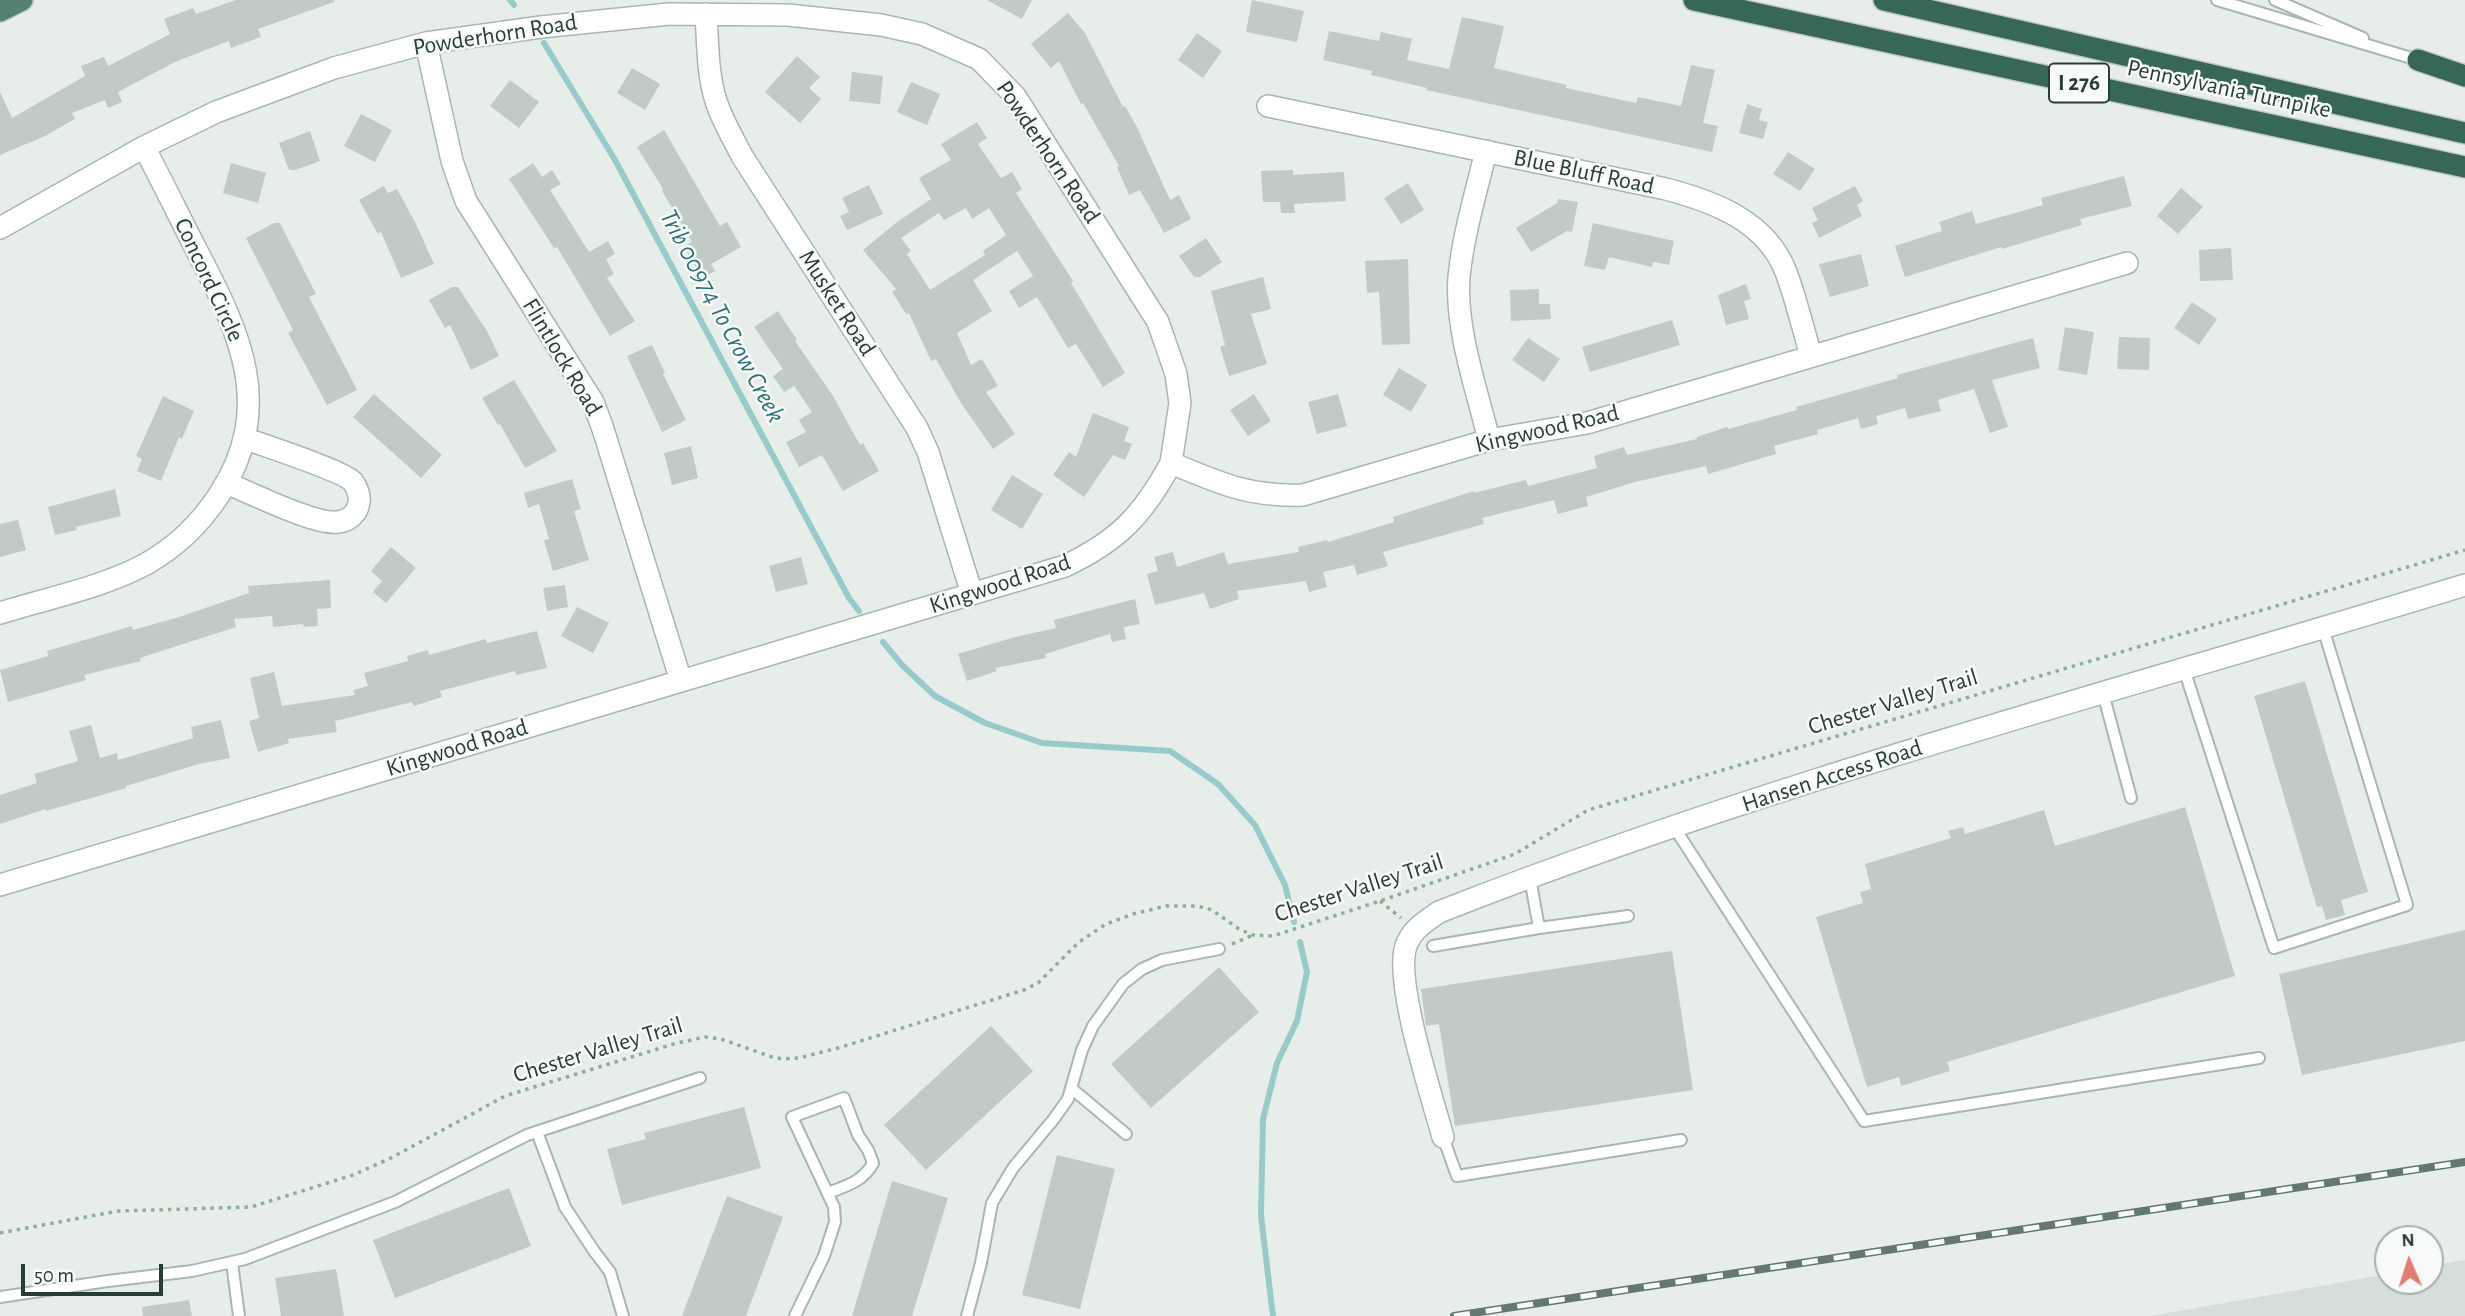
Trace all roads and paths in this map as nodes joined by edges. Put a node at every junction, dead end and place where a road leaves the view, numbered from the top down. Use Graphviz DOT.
graph roads {
  1 [pos="22,0"];
  2 [pos="1694,0"];
  3 [pos="1884,0"];
  4 [pos="2217,0"];
  5 [pos="2275,0"];
  6 [pos="0,11"];
  7 [pos="706,13"];
  8 [pos="426,43"];
  9 [pos="2417,61"];
  10 [pos="2465,76"];
  11 [pos="1268,106"];
  12 [pos="2465,133"];
  13 [pos="144,147"];
  14 [pos="1486,151"];
  15 [pos="2465,167"];
  16 [pos="0,228"];
  17 [pos="2127,263"];
  18 [pos="1811,356"];
  19 [pos="244,438"];
  20 [pos="1489,440"];
  21 [pos="1171,463"];
  22 [pos="226,484"];
  23 [pos="2465,550"];
  24 [pos="2465,585"];
  25 [pos="972,594"];
  26 [pos="0,613"];
  27 [pos="2323,628"];
  28 [pos="2184,669"];
  29 [pos="681,681"];
  30 [pos="2103,693"];
  31 [pos="2131,798"];
  32 [pos="1674,827"];
  33 [pos="1530,878"];
  34 [pos="0,885"];
  35 [pos="1380,901"];
  36 [pos="1628,916"];
  37 [pos="1539,928"];
  38 [pos="1415,929"];
  39 [pos="1253,935"];
  40 [pos="1433,946"];
  41 [pos="1219,949"];
  42 [pos="2259,1058"];
  43 [pos="700,1078"];
  44 [pos="1071,1087"];
  45 [pos="537,1132"];
  46 [pos="1126,1134"];
  47 [pos="1443,1137"];
  48 [pos="1681,1140"];
  49 [pos="828,1193"];
  50 [pos="0,1233"];
  51 [pos="232,1263"];
  52 [pos="0,1297"];
  53 [pos="239,1316"];
  54 [pos="623,1316"];
  55 [pos="795,1316"];
  56 [pos="967,1316"];
  1 -- 6 [label="highway"];
  2 -- 15 [label="highway, Pennsylvania Turnpike / I 276"];
  3 -- 12 [label="highway, Pennsylvania Turnpike / I 276"];
  4 -- 9 [label="lane"];
  5 -- 9 [label="lane"];
  7 -- 8 [label="street, Powderhorn Road"];
  7 -- 21 [label="street, Powderhorn Road"];
  7 -- 25 [label="street, Musket Road"];
  8 -- 13 [label="street, Powderhorn Road"];
  8 -- 29 [label="street, Flintlock Road"];
  9 -- 10 [label="highway"];
  11 -- 14 [label="street, Blue Bluff Road"];
  13 -- 16 [label="street, Powderhorn Road"];
  13 -- 19 [label="street, Concord Circle"];
  14 -- 18 [label="street, Blue Bluff Road"];
  14 -- 20 [label="street"];
  17 -- 18 [label="street, Kingwood Road"];
  18 -- 20 [label="street, Kingwood Road"];
  19 -- 22 [label="street, Concord Circle"];
  19 -- 22 [label="street"];
  20 -- 21 [label="street, Kingwood Road"];
  21 -- 25 [label="street, Kingwood Road"];
  22 -- 26 [label="street, Concord Circle"];
  23 -- 35 [label="path, Chester Valley Trail"];
  24 -- 27 [label="street, Hansen Access Road"];
  25 -- 29 [label="street, Kingwood Road"];
  27 -- 28 [label="street, Hansen Access Road"];
  27 -- 28 [label="lane"];
  28 -- 30 [label="street, Hansen Access Road"];
  29 -- 34 [label="street, Kingwood Road"];
  30 -- 31 [label="lane"];
  30 -- 32 [label="street, Hansen Access Road"];
  32 -- 33 [label="street, Hansen Access Road"];
  32 -- 42 [label="lane"];
  33 -- 37 [label="lane"];
  33 -- 38 [label="street, Hansen Access Road"];
  35 -- 38 [label="path"];
  35 -- 39 [label="path, Chester Valley Trail"];
  36 -- 37 [label="lane"];
  37 -- 40 [label="lane"];
  38 -- 47 [label="street"];
  39 -- 41 [label="path"];
  39 -- 50 [label="path, Chester Valley Trail"];
  41 -- 44 [label="lane"];
  43 -- 45 [label="lane"];
  44 -- 46 [label="lane"];
  44 -- 56 [label="lane"];
  45 -- 51 [label="lane"];
  45 -- 54 [label="lane"];
  47 -- 48 [label="lane"];
  49 -- 49 [label="lane"];
  49 -- 55 [label="lane"];
  51 -- 52 [label="lane"];
  51 -- 53 [label="lane"];
}
